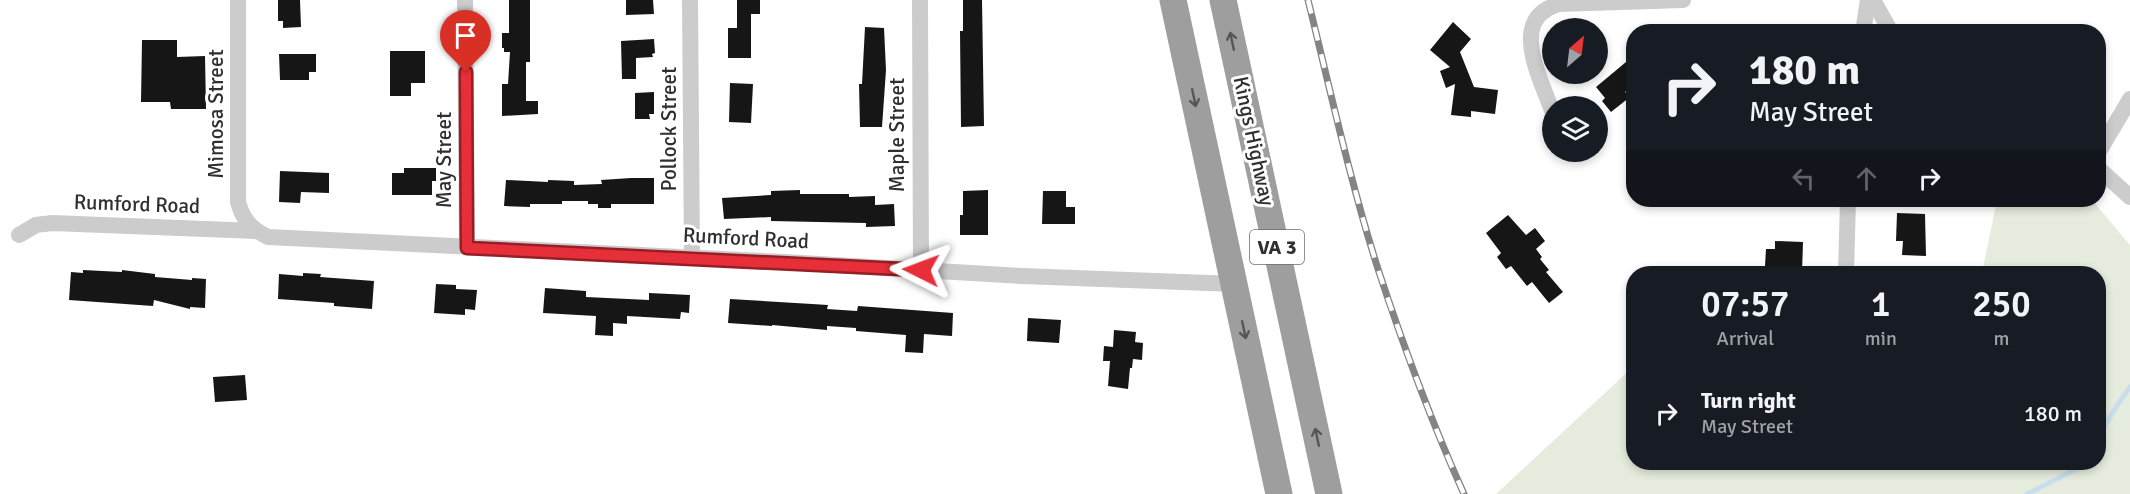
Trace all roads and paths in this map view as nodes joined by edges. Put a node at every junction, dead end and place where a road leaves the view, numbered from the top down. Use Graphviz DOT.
graph roads {
  1 [pos="238,0"];
  2 [pos="465,0"];
  3 [pos="690,0"];
  4 [pos="920,0"];
  5 [pos="1173,0"];
  6 [pos="1223,0"];
  7 [pos="1683,0"];
  8 [pos="1870,0"];
  9 [pos="1865,24"];
  10 [pos="1886,24"];
  11 [pos="1547,96"];
  12 [pos="2130,99"];
  13 [pos="2106,140"];
  14 [pos="2106,175"];
  15 [pos="2130,197"];
  16 [pos="1848,207"];
  17 [pos="253,228"];
  18 [pos="19,235"];
  19 [pos="467,248"];
  20 [pos="692,257"];
  21 [pos="1846,266"];
  22 [pos="921,270"];
  23 [pos="1234,284"];
  24 [pos="1279,494"];
  25 [pos="1329,494"];
  1 -- 17 [label="street, Mimosa Street"];
  2 -- 19 [label="street, May Street"];
  3 -- 20 [label="street, Pollock Street"];
  4 -- 22 [label="street, Maple Street"];
  5 -- 23 [label="highway, VA 3, one-way"];
  25 -- 6 [label="highway, Kings Highway / VA 3, one-way"];
  7 -- 11 [label="street"];
  8 -- 9 [label="street"];
  8 -- 10 [label="street"];
  12 -- 13 [label="street"];
  14 -- 15 [label="street"];
  16 -- 21 [label="street"];
  17 -- 18 [label="street, Rumford Road"];
  17 -- 19 [label="street, Rumford Road"];
  19 -- 20 [label="street, Rumford Road"];
  20 -- 22 [label="street, Rumford Road"];
  22 -- 23 [label="street, Rumford Road"];
  23 -- 24 [label="highway, VA 3, one-way"];
}
